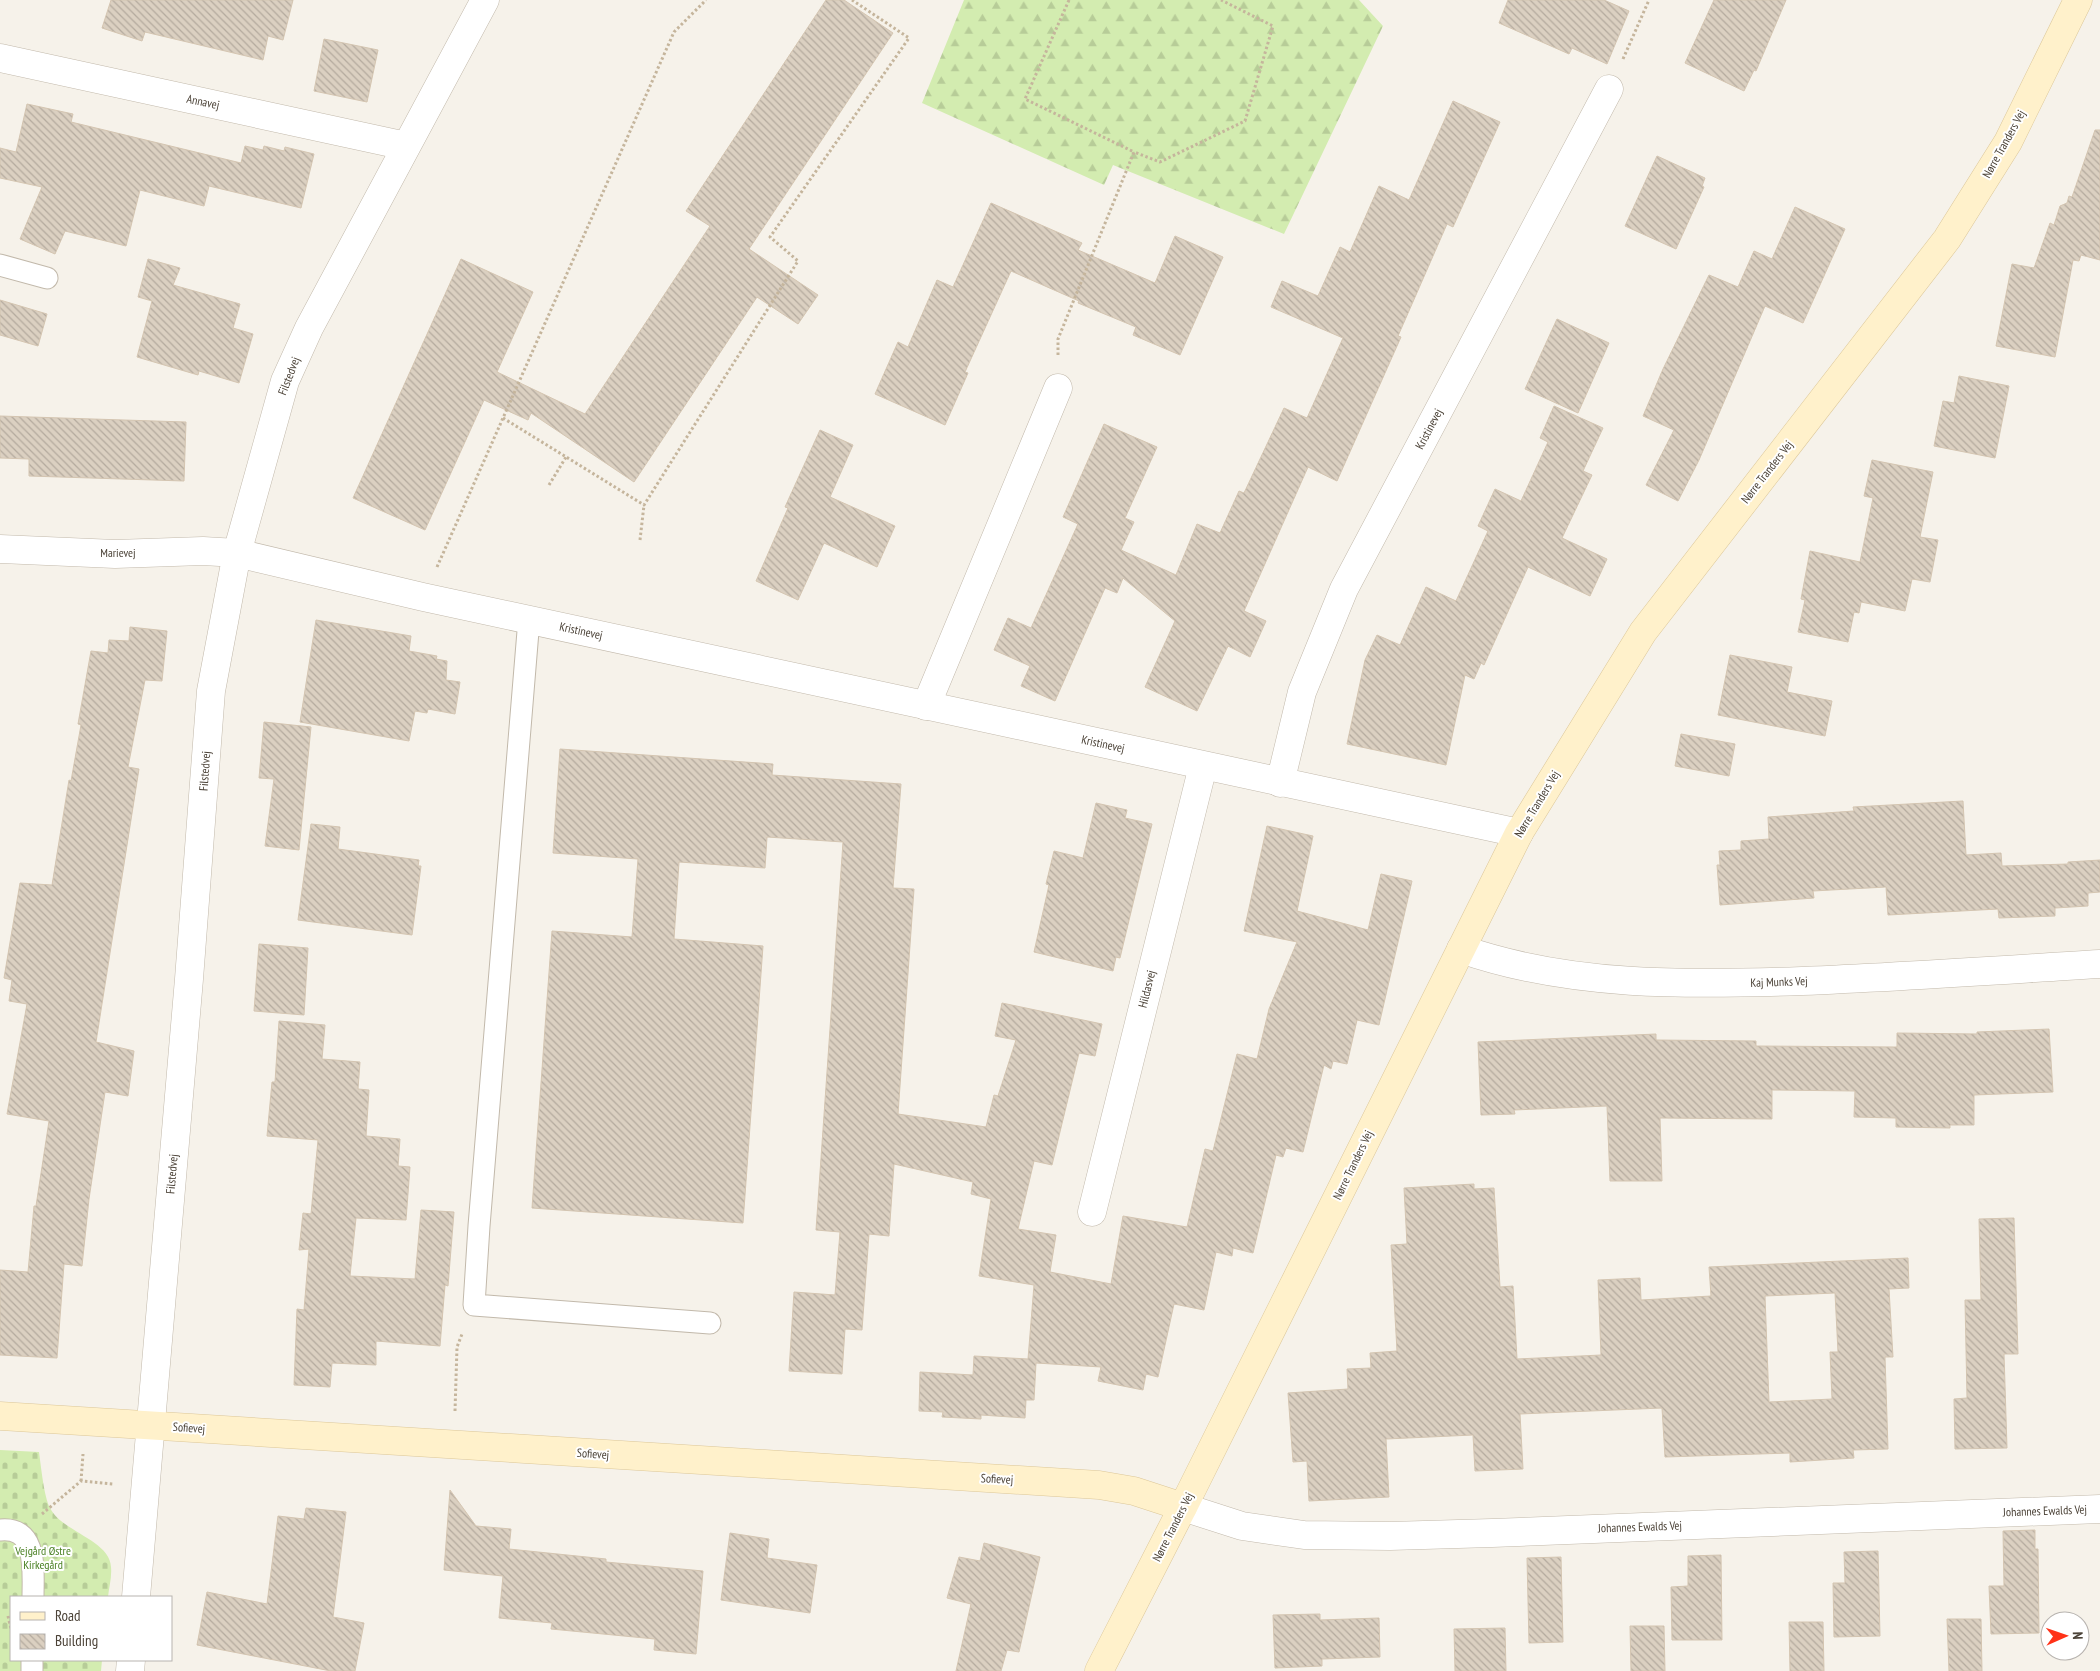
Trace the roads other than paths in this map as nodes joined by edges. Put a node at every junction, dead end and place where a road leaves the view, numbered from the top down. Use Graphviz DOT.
graph roads {
  1 [pos="485,0"];
  2 [pos="2078,0"];
  3 [pos="0,58"];
  4 [pos="1609,89"];
  5 [pos="406,146"];
  6 [pos="0,265"];
  7 [pos="48,278"];
  8 [pos="1058,388"];
  9 [pos="0,549"];
  10 [pos="237,553"];
  11 [pos="529,619"];
  12 [pos="926,706"];
  13 [pos="1203,766"];
  14 [pos="1280,783"];
  15 [pos="1519,833"];
  16 [pos="1461,949"];
  17 [pos="2100,964"];
  18 [pos="1092,1212"];
  19 [pos="710,1323"];
  20 [pos="0,1416"];
  21 [pos="151,1425"];
  22 [pos="1183,1507"];
  23 [pos="2100,1509"];
  24 [pos="0,1530"];
  25 [pos="33,1596"];
  26 [pos="136,1596"];
  27 [pos="1099,1671"];
  1 -- 5 [label="street, Filstedvej"];
  2 -- 15 [label="street, Nørre Tranders Vej"];
  3 -- 5 [label="street, Annavej"];
  4 -- 14 [label="street, Kristinevej"];
  5 -- 10 [label="street, Filstedvej"];
  6 -- 7 [label="lane"];
  8 -- 12 [label="street"];
  9 -- 10 [label="street, Marievej"];
  10 -- 11 [label="street, Kristinevej"];
  10 -- 21 [label="street, Filstedvej"];
  11 -- 12 [label="street, Kristinevej"];
  11 -- 19 [label="lane"];
  12 -- 13 [label="street, Kristinevej"];
  13 -- 14 [label="street, Kristinevej"];
  13 -- 18 [label="street, Hildasvej"];
  14 -- 15 [label="street, Kristinevej"];
  15 -- 16 [label="street, Nørre Tranders Vej"];
  16 -- 17 [label="street, Kaj Munks Vej"];
  16 -- 22 [label="street, Nørre Tranders Vej"];
  20 -- 21 [label="street, Sofievej"];
  21 -- 22 [label="street, Sofievej"];
  21 -- 26 [label="street, Filstedvej"];
  22 -- 23 [label="street, Johannes Ewalds Vej"];
  22 -- 27 [label="street, Nørre Tranders Vej"];
  24 -- 25 [label="lane"];
}
